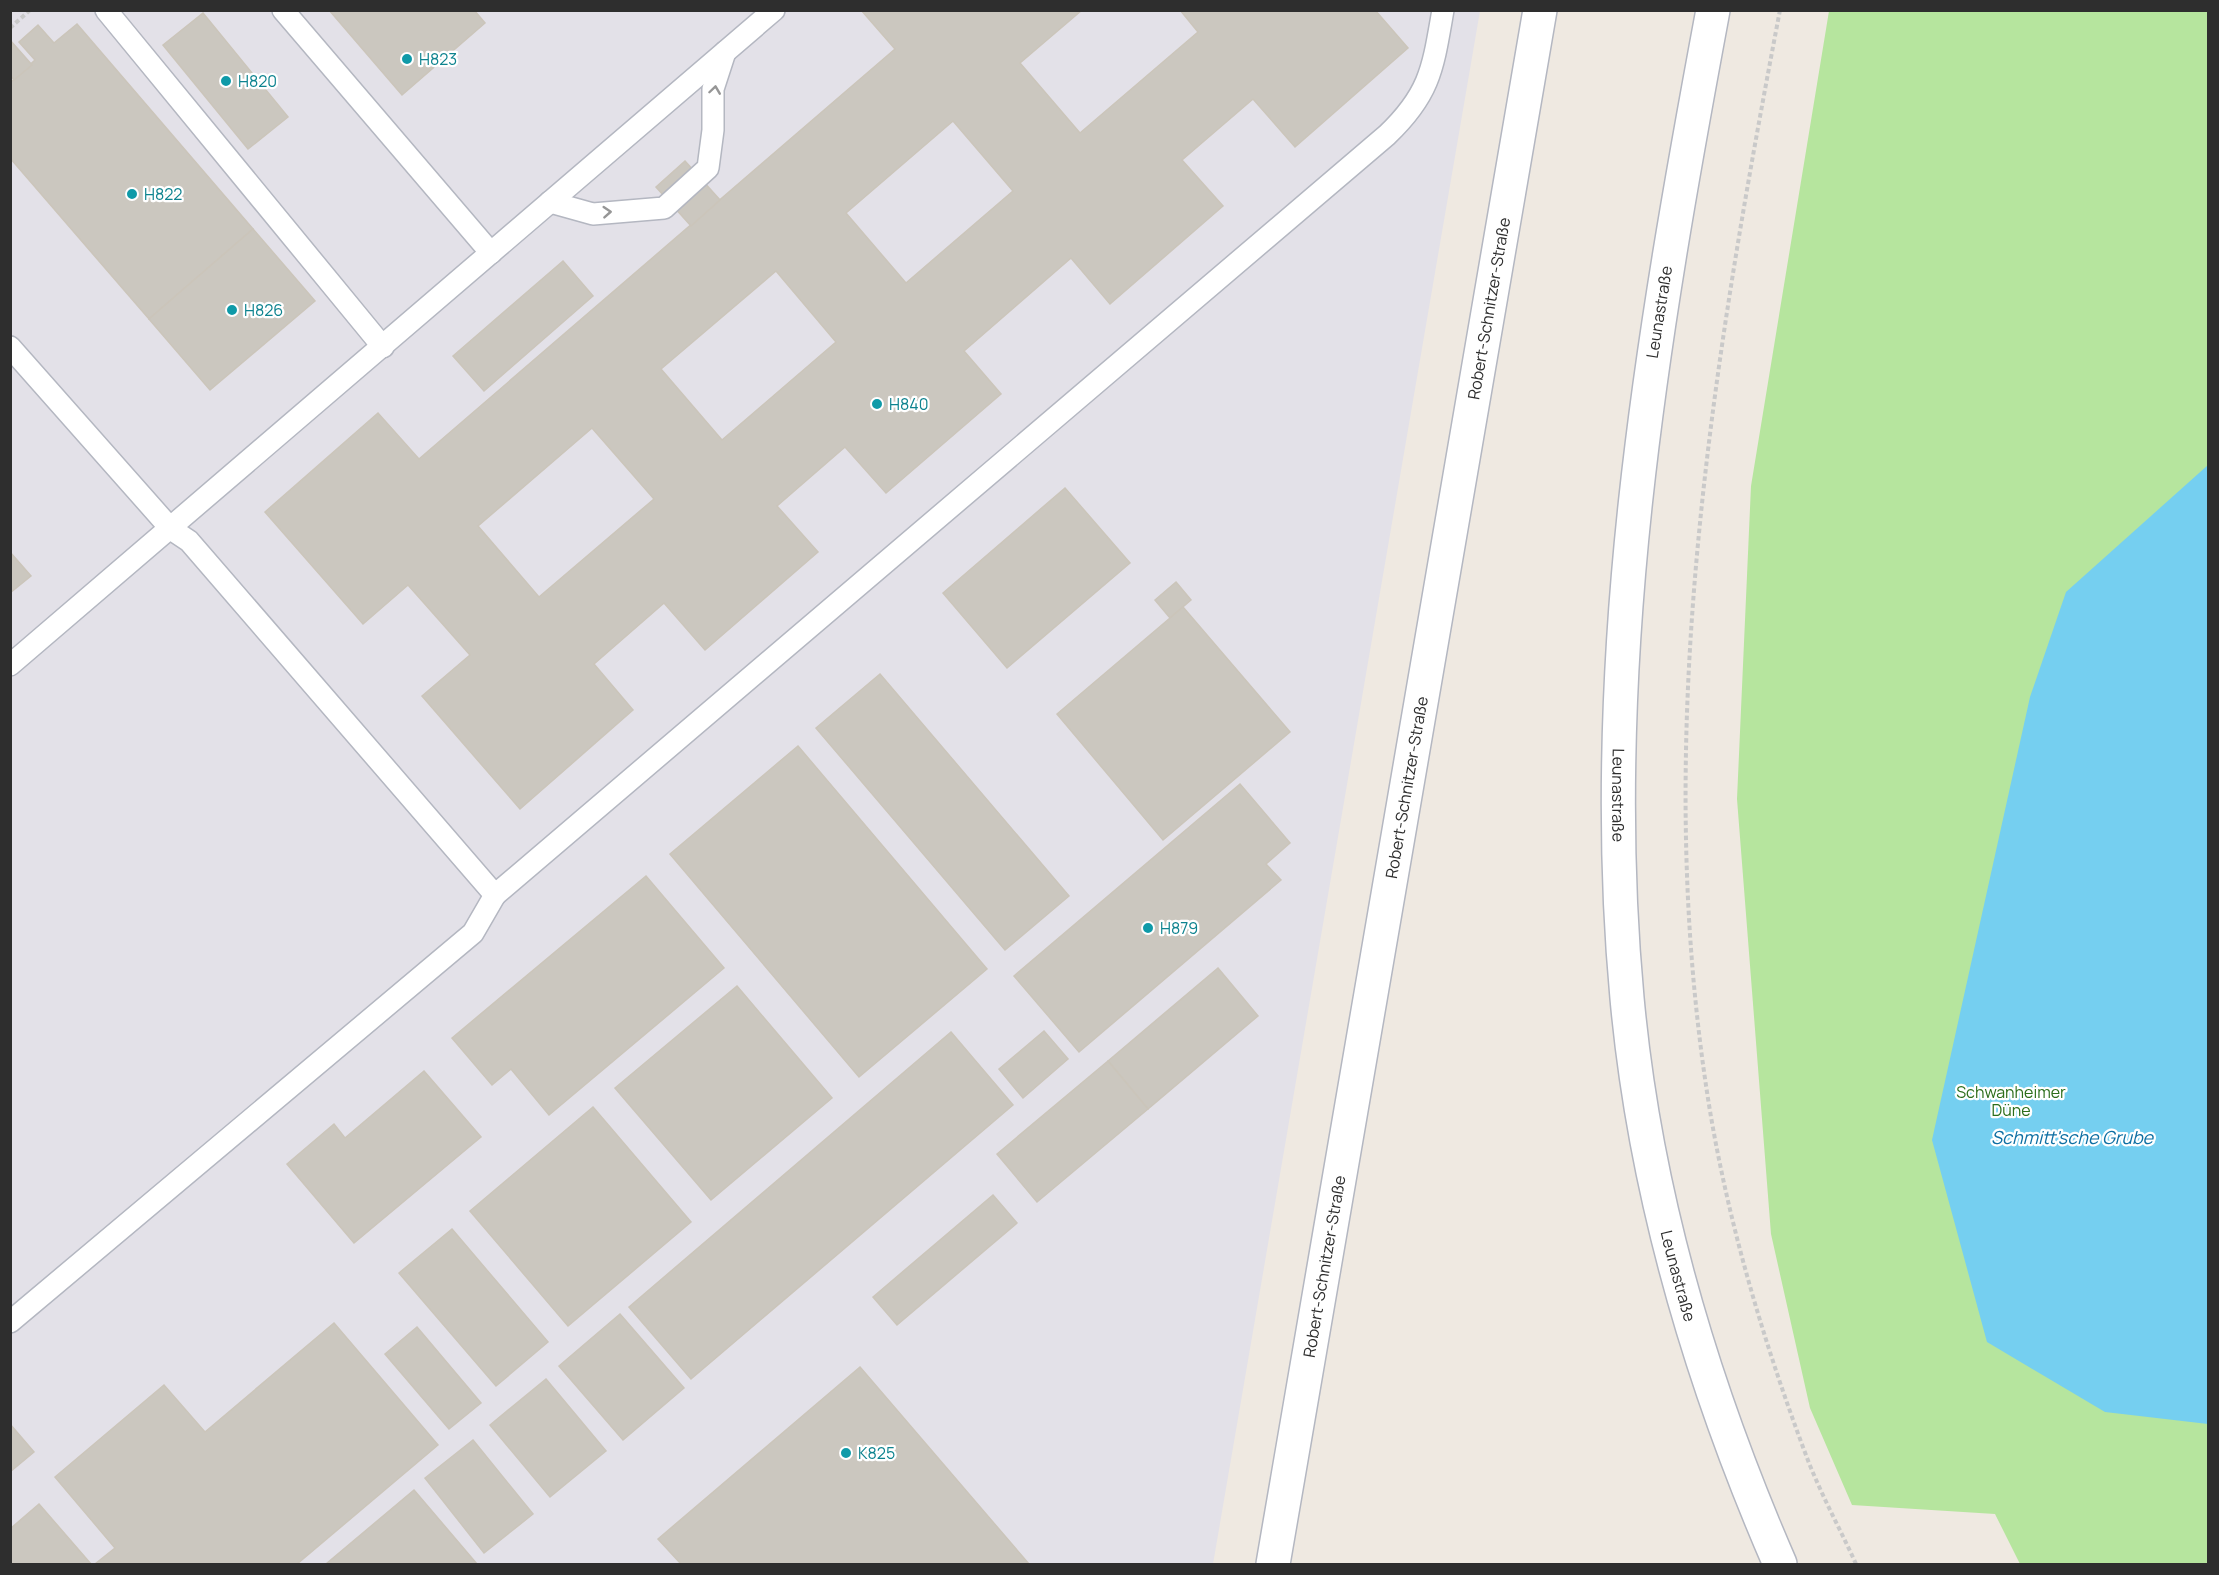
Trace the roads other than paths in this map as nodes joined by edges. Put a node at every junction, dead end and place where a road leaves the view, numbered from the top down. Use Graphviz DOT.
graph roads {
  1 [pos="106,10"];
  2 [pos="283,10"];
  3 [pos="774,10"];
  4 [pos="1443,10"];
  5 [pos="1540,10"];
  6 [pos="1713,10"];
  7 [pos="725,52"];
  8 [pos="550,202"];
  9 [pos="491,253"];
  10 [pos="10,346"];
  11 [pos="383,347"];
  12 [pos="171,529"];
  13 [pos="10,665"];
  14 [pos="495,896"];
  15 [pos="10,1322"];
  16 [pos="1273,1564"];
  17 [pos="1780,1564"];
  1 -- 11 [label="lane"];
  2 -- 9 [label="lane"];
  3 -- 7 [label="lane"];
  4 -- 14 [label="lane"];
  5 -- 16 [label="main road, Robert-Schnitzer-Straße"];
  6 -- 17 [label="main road, Leunastraße"];
  7 -- 8 [label="lane"];
  8 -- 7 [label="lane, one-way"];
  8 -- 9 [label="lane"];
  9 -- 11 [label="lane"];
  10 -- 12 [label="lane"];
  11 -- 12 [label="lane"];
  12 -- 13 [label="lane"];
  12 -- 14 [label="lane"];
  14 -- 15 [label="lane"];
}
